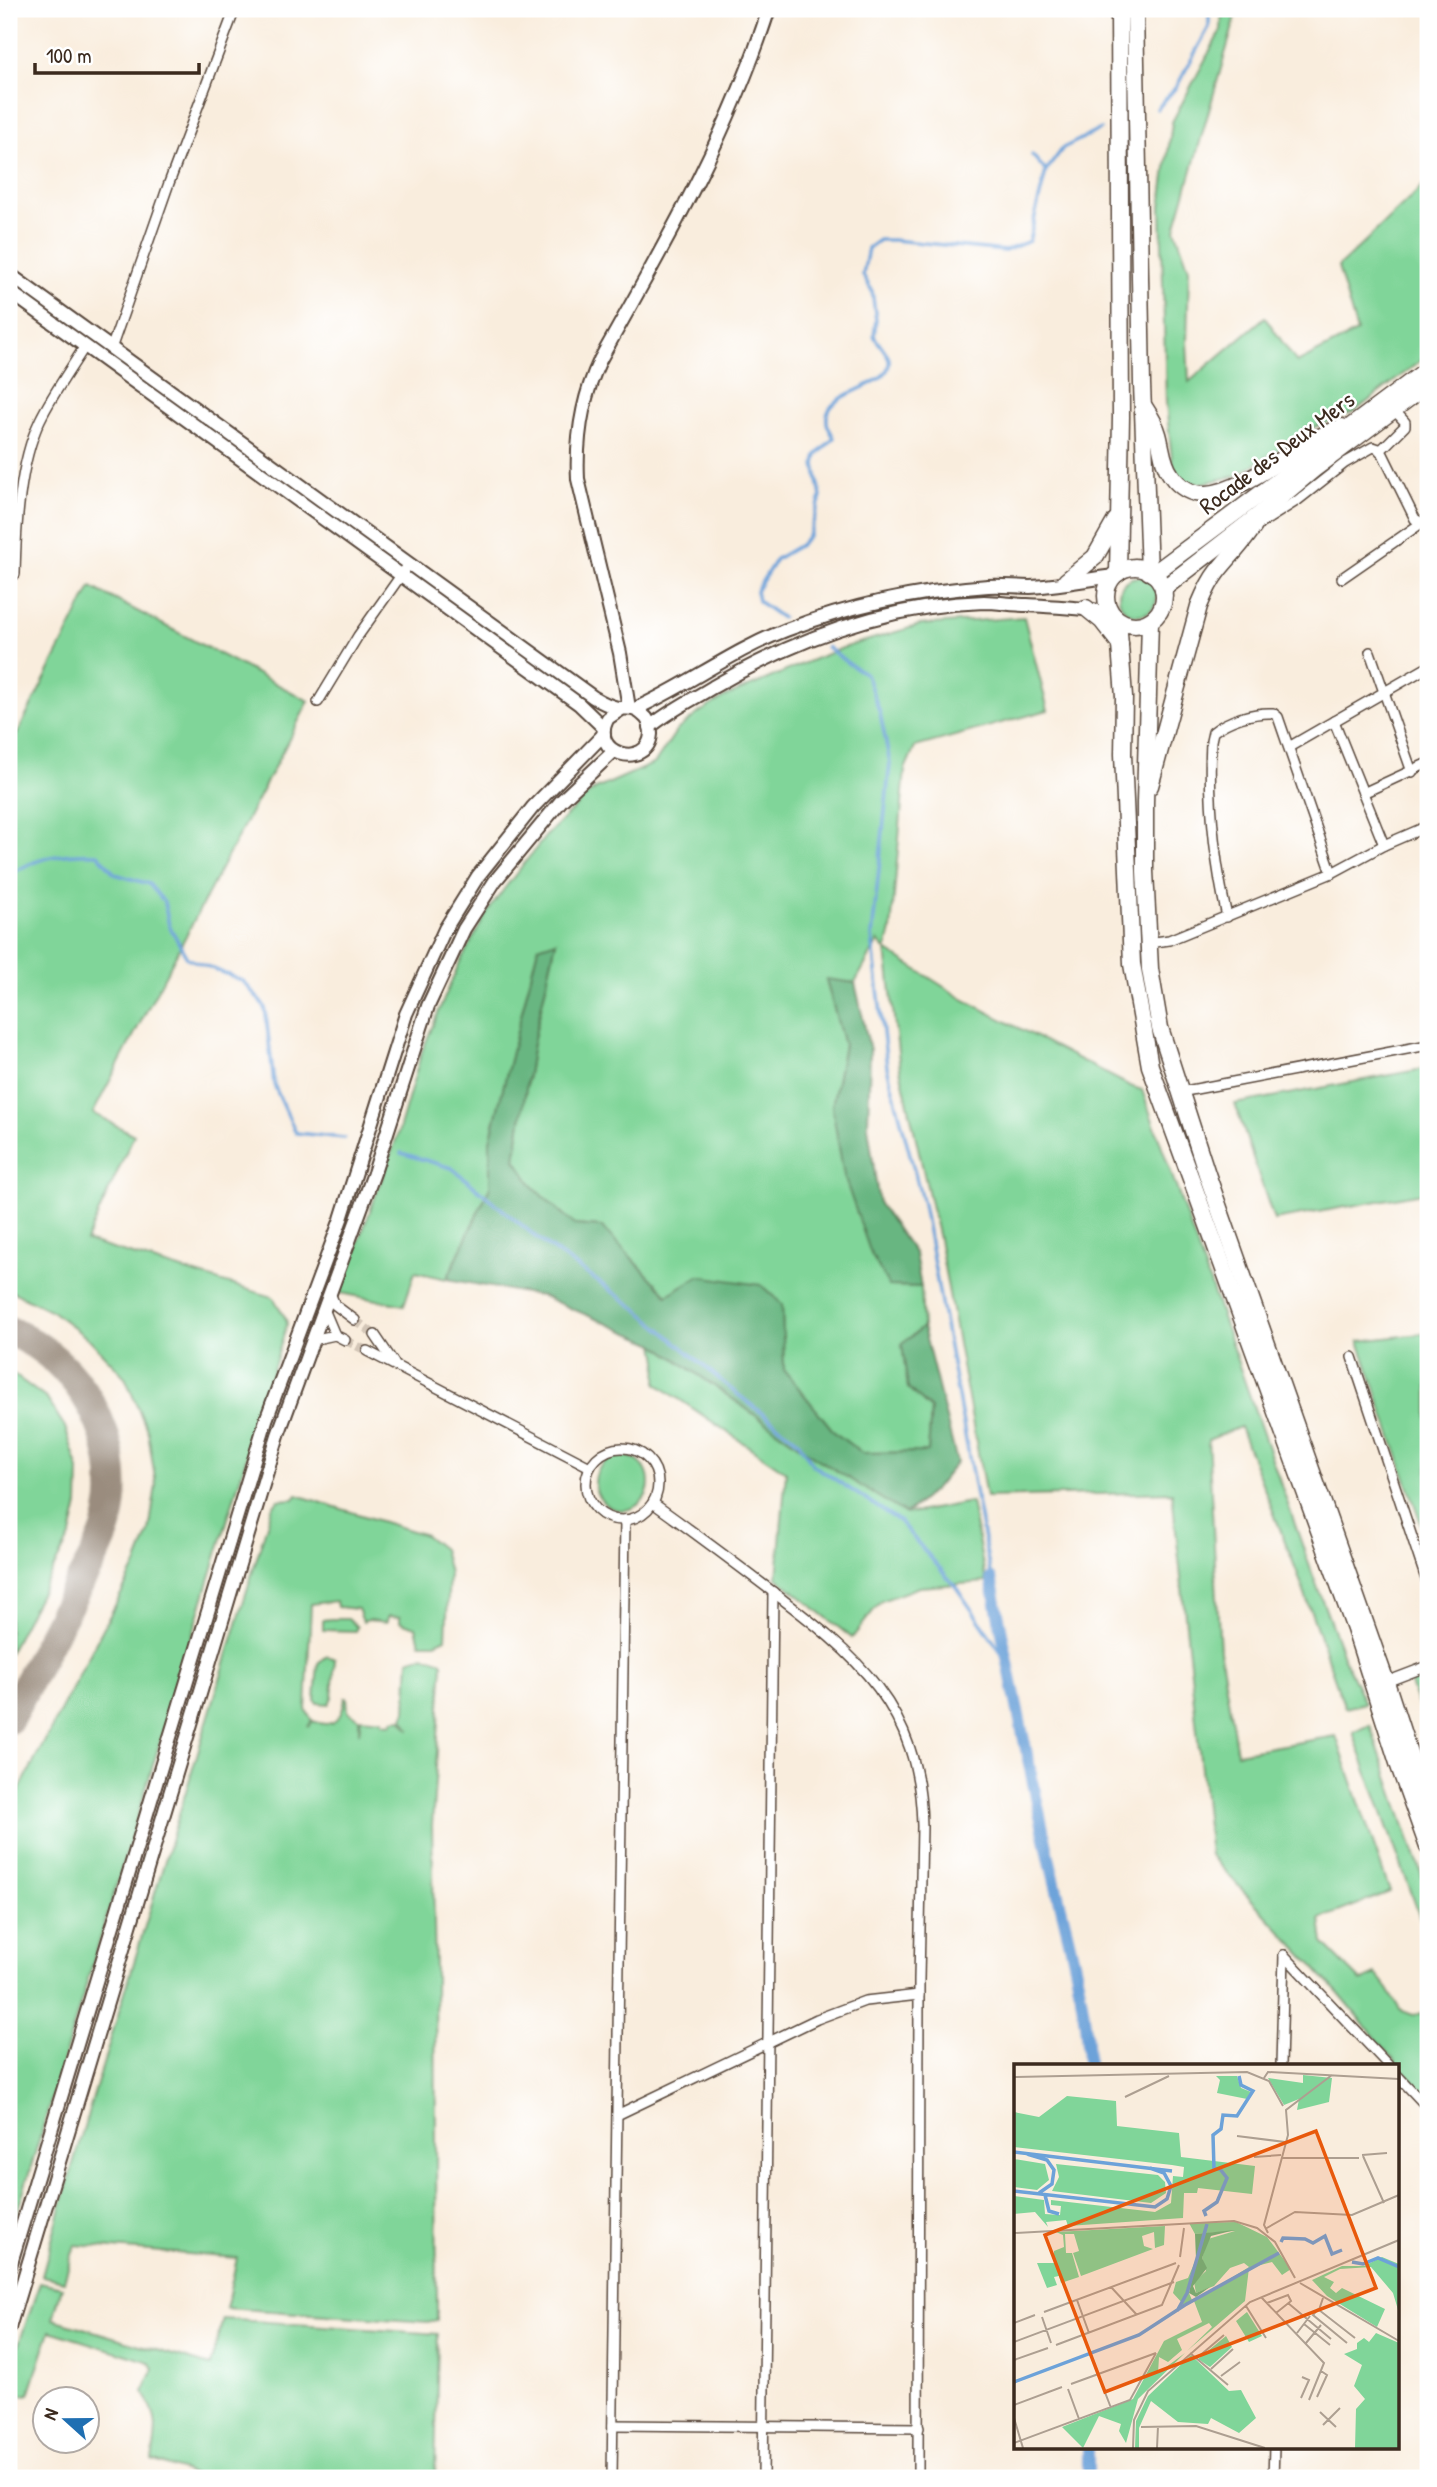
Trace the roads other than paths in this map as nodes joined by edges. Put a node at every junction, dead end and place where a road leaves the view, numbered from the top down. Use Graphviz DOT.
graph roads {
  1 [pos="235,9"];
  2 [pos="769,9"];
  3 [pos="1119,9"];
  4 [pos="1135,9"];
  5 [pos="9,274"];
  6 [pos="9,291"];
  7 [pos="85,346"];
  8 [pos="111,349"];
  9 [pos="1428,369"];
  10 [pos="1428,384"];
  11 [pos="1142,403"];
  12 [pos="1395,411"];
  13 [pos="1357,421"];
  14 [pos="1380,451"];
  15 [pos="1118,514"];
  16 [pos="1260,514"];
  17 [pos="1425,527"];
  18 [pos="1252,529"];
  19 [pos="405,570"];
  20 [pos="1151,573"];
  21 [pos="1116,574"];
  22 [pos="15,575"];
  23 [pos="1342,578"];
  24 [pos="1066,581"];
  25 [pos="1163,589"];
  26 [pos="1086,608"];
  27 [pos="1115,617"];
  28 [pos="1150,621"];
  29 [pos="1121,645"];
  30 [pos="1370,652"];
  31 [pos="1427,670"];
  32 [pos="1383,693"];
  33 [pos="318,702"];
  34 [pos="629,709"];
  35 [pos="1334,722"];
  36 [pos="650,727"];
  37 [pos="604,731"];
  38 [pos="1289,747"];
  39 [pos="614,751"];
  40 [pos="1428,763"];
  41 [pos="1412,772"];
  42 [pos="1363,793"];
  43 [pos="1145,803"];
  44 [pos="1428,826"];
  45 [pos="1384,845"];
  46 [pos="1332,873"];
  47 [pos="1227,917"];
  48 [pos="1148,943"];
  49 [pos="1428,1045"];
  50 [pos="1180,1092"];
  51 [pos="330,1293"];
  52 [pos="324,1309"];
  53 [pos="355,1320"];
  54 [pos="335,1335"];
  55 [pos="374,1335"];
  56 [pos="312,1340"];
  57 [pos="345,1340"];
  58 [pos="367,1351"];
  59 [pos="1352,1357"];
  60 [pos="394,1365"];
  61 [pos="253,1462"];
  62 [pos="269,1467"];
  63 [pos="590,1467"];
  64 [pos="247,1481"];
  65 [pos="263,1485"];
  66 [pos="653,1503"];
  67 [pos="625,1520"];
  68 [pos="1428,1585"];
  69 [pos="773,1592"];
  70 [pos="1428,1666"];
  71 [pos="1386,1682"];
  72 [pos="1428,1803"];
  73 [pos="1428,1847"];
  74 [pos="919,1995"];
  75 [pos="769,2042"];
  76 [pos="1281,2064"];
  77 [pos="1387,2064"];
  78 [pos="1398,2075"];
  79 [pos="1428,2108"];
  80 [pos="617,2115"];
  81 [pos="9,2269"];
  82 [pos="9,2328"];
  83 [pos="613,2425"];
  84 [pos="764,2425"];
  85 [pos="919,2428"];
  86 [pos="1274,2448"];
  87 [pos="612,2478"];
  88 [pos="763,2478"];
  89 [pos="918,2478"];
  90 [pos="1273,2478"];
  1 -- 8 [label="street"];
  2 -- 34 [label="street"];
  3 -- 15 [label="highway"];
  4 -- 11 [label="highway"];
  5 -- 8 [label="street"];
  6 -- 7 [label="street"];
  7 -- 19 [label="street"];
  7 -- 22 [label="street"];
  8 -- 19 [label="street"];
  9 -- 13 [label="highway, Rocade des Deux Mers"];
  10 -- 12 [label="highway, Rocade des Deux Mers"];
  11 -- 13 [label="highway"];
  11 -- 20 [label="highway"];
  12 -- 14 [label="street"];
  12 -- 16 [label="highway, Rocade des Deux Mers"];
  13 -- 20 [label="highway, Rocade des Deux Mers"];
  14 -- 17 [label="street"];
  14 -- 18 [label="street"];
  15 -- 21 [label="highway"];
  15 -- 24 [label="highway"];
  16 -- 18 [label="highway"];
  16 -- 25 [label="highway, Rocade des Deux Mers"];
  17 -- 23 [label="street"];
  18 -- 43 [label="highway"];
  19 -- 33 [label="street"];
  19 -- 34 [label="street"];
  19 -- 37 [label="street"];
  20 -- 21 [label="highway"];
  20 -- 25 [label="highway"];
  21 -- 24 [label="street"];
  21 -- 27 [label="highway"];
  24 -- 34 [label="street"];
  25 -- 28 [label="highway"];
  26 -- 27 [label="street"];
  26 -- 29 [label="highway"];
  26 -- 36 [label="street"];
  27 -- 28 [label="highway"];
  27 -- 29 [label="highway"];
  28 -- 43 [label="highway"];
  29 -- 73 [label="highway"];
  30 -- 32 [label="street"];
  31 -- 32 [label="street"];
  32 -- 35 [label="street"];
  32 -- 41 [label="street"];
  34 -- 36 [label="street"];
  34 -- 37 [label="street"];
  35 -- 38 [label="street"];
  35 -- 42 [label="street"];
  36 -- 39 [label="street"];
  37 -- 39 [label="street"];
  37 -- 61 [label="street"];
  38 -- 46 [label="street"];
  38 -- 47 [label="street"];
  39 -- 51 [label="street"];
  40 -- 41 [label="street"];
  41 -- 42 [label="street"];
  42 -- 45 [label="street"];
  43 -- 48 [label="highway"];
  44 -- 45 [label="street"];
  45 -- 46 [label="street"];
  46 -- 47 [label="street"];
  47 -- 48 [label="street"];
  48 -- 50 [label="highway"];
  49 -- 50 [label="street"];
  50 -- 71 [label="highway"];
  51 -- 52 [label="street"];
  51 -- 53 [label="street"];
  52 -- 54 [label="street"];
  52 -- 56 [label="street"];
  54 -- 56 [label="street"];
  54 -- 57 [label="street"];
  55 -- 60 [label="street"];
  56 -- 62 [label="street"];
  58 -- 60 [label="street"];
  59 -- 68 [label="street"];
  60 -- 63 [label="street"];
  61 -- 62 [label="street"];
  61 -- 64 [label="street"];
  62 -- 65 [label="street"];
  63 -- 66 [label="street"];
  63 -- 67 [label="street"];
  64 -- 65 [label="street"];
  64 -- 81 [label="street"];
  65 -- 82 [label="street"];
  66 -- 67 [label="street"];
  66 -- 69 [label="street"];
  67 -- 80 [label="street"];
  69 -- 74 [label="street"];
  69 -- 75 [label="street"];
  70 -- 71 [label="street"];
  71 -- 72 [label="highway"];
  74 -- 75 [label="street"];
  74 -- 85 [label="street"];
  75 -- 80 [label="street"];
  75 -- 84 [label="street"];
  76 -- 77 [label="street"];
  78 -- 79 [label="street"];
  80 -- 83 [label="street"];
  83 -- 84 [label="street"];
  83 -- 87 [label="street"];
  84 -- 85 [label="street"];
  84 -- 88 [label="street"];
  85 -- 89 [label="street"];
  86 -- 90 [label="street"];
}
